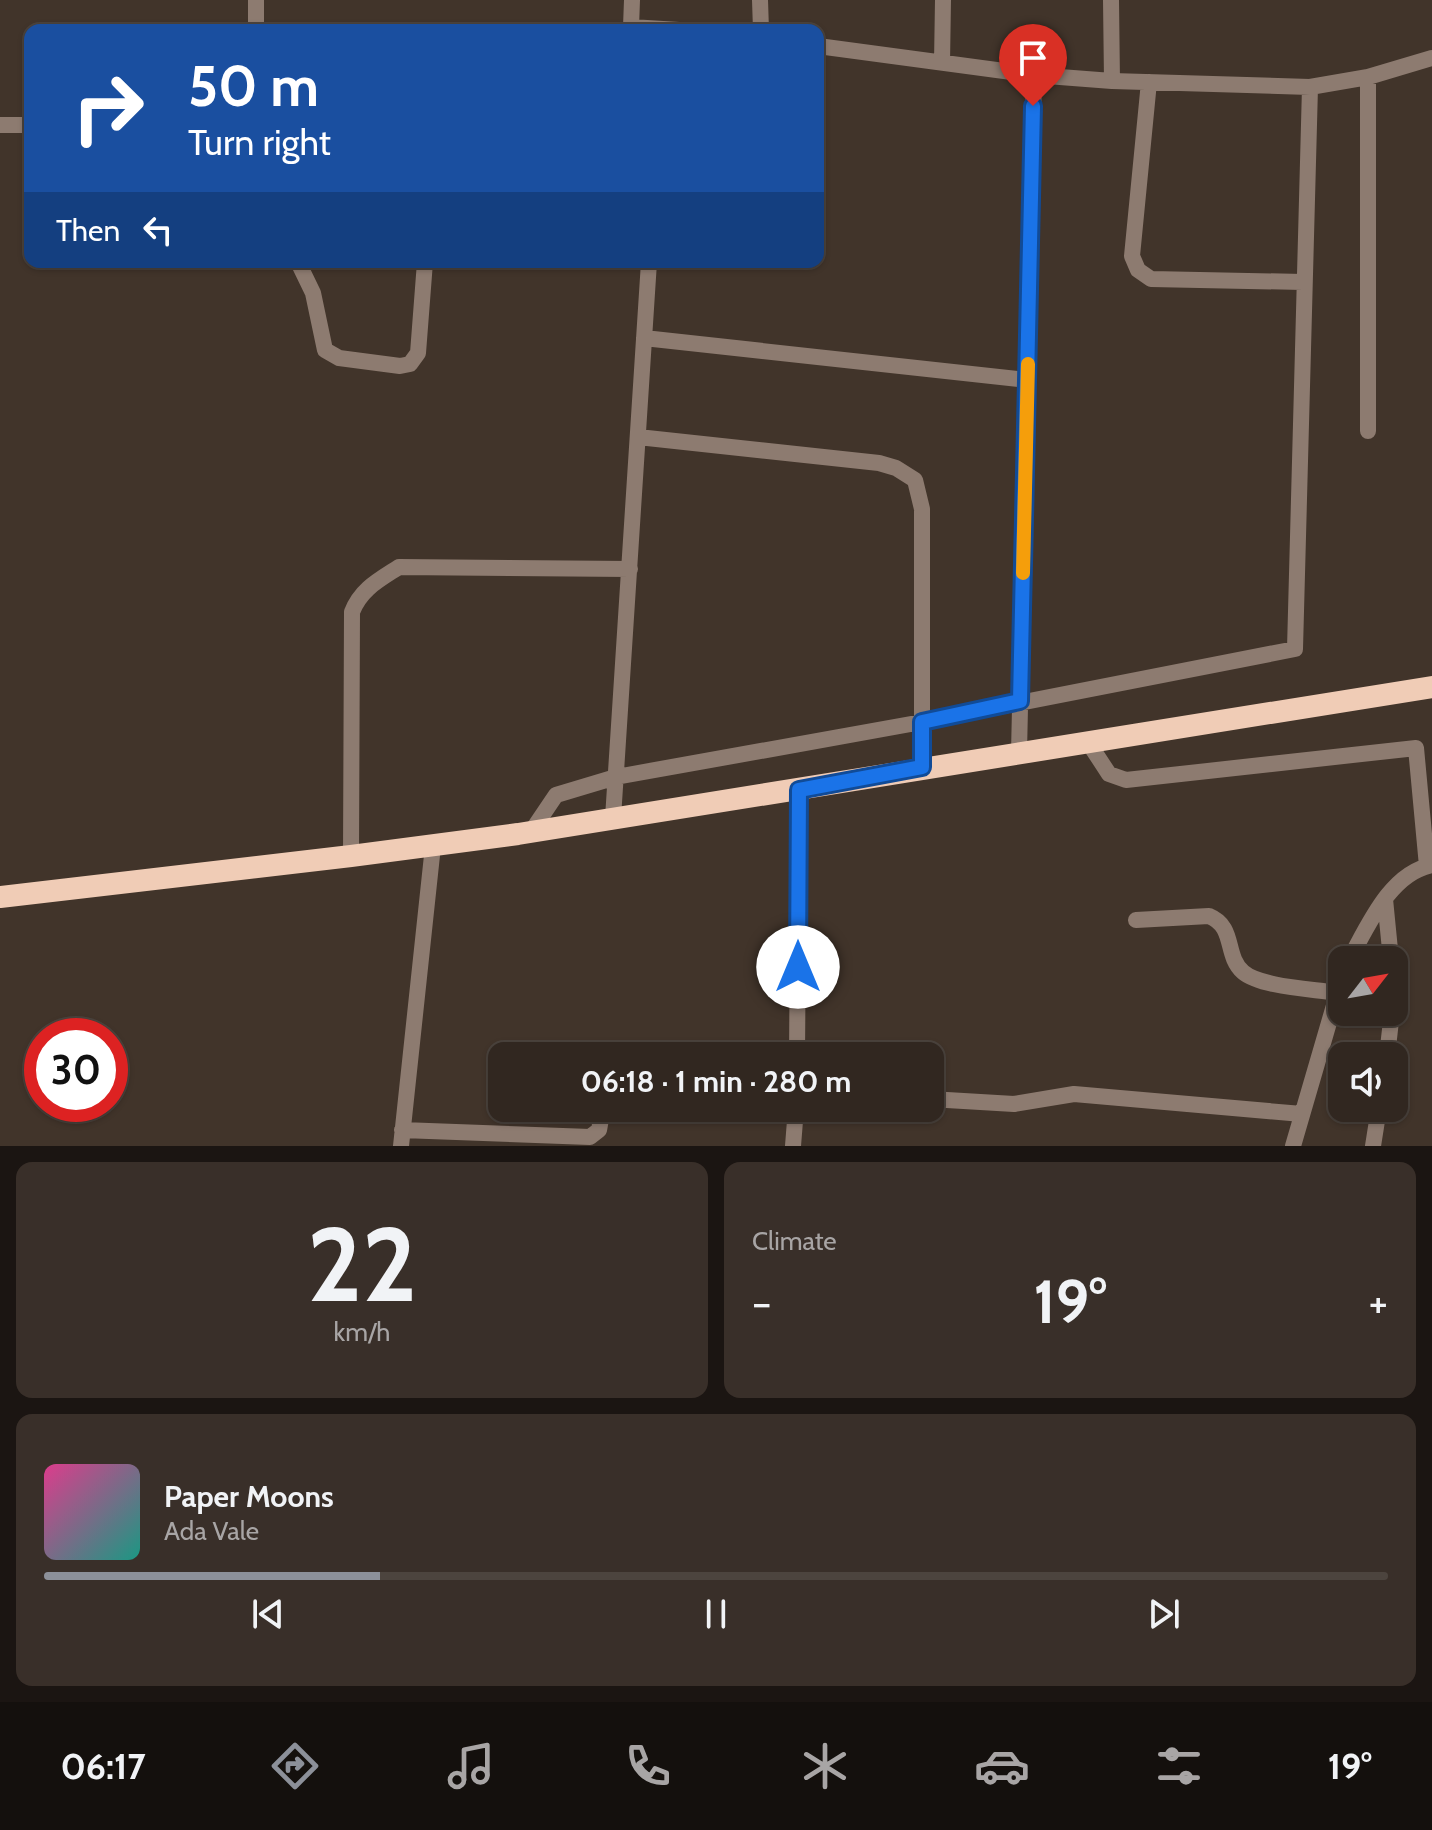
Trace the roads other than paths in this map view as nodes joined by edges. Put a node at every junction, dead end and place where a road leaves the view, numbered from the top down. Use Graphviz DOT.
graph roads {
  1 [pos="256,0"];
  2 [pos="632,0"];
  3 [pos="760,0"];
  4 [pos="943,0"];
  5 [pos="1111,0"];
  6 [pos="256,24"];
  7 [pos="629,24"];
  8 [pos="761,24"];
  9 [pos="824,47"];
  10 [pos="1432,58"];
  11 [pos="942,63"];
  12 [pos="1034,75"];
  13 [pos="1368,77"];
  14 [pos="1112,81"];
  15 [pos="1149,82"];
  16 [pos="1310,87"];
  17 [pos="0,125"];
  18 [pos="24,125"];
  19 [pos="301,268"];
  20 [pos="425,268"];
  21 [pos="649,268"];
  22 [pos="1303,282"];
  23 [pos="644,338"];
  24 [pos="1027,380"];
  25 [pos="1368,431"];
  26 [pos="638,437"];
  27 [pos="630,569"];
  28 [pos="1432,687"];
  29 [pos="1020,701"];
  30 [pos="922,722"];
  31 [pos="1088,742"];
  32 [pos="1019,753"];
  33 [pos="922,767"];
  34 [pos="616,777"];
  35 [pos="799,790"];
  36 [pos="613,818"];
  37 [pos="531,832"];
  38 [pos="433,846"];
  39 [pos="351,856"];
  40 [pos="1429,866"];
  41 [pos="0,897"];
  42 [pos="1385,899"];
  43 [pos="1136,920"];
  44 [pos="1357,946"];
  45 [pos="1390,946"];
  46 [pos="1328,985"];
  47 [pos="1328,1024"];
  48 [pos="797,1042"];
  49 [pos="944,1100"];
  50 [pos="1302,1114"];
  51 [pos="600,1122"];
  52 [pos="795,1122"];
  53 [pos="1377,1122"];
  54 [pos="402,1138"];
  55 [pos="793,1146"];
  56 [pos="1293,1146"];
  57 [pos="1373,1146"];
  1 -- 6 [label="street"];
  2 -- 7 [label="street"];
  3 -- 8 [label="street"];
  4 -- 11 [label="street"];
  5 -- 14 [label="street"];
  9 -- 11 [label="street"];
  10 -- 13 [label="street"];
  11 -- 12 [label="street"];
  12 -- 14 [label="street"];
  12 -- 24 [label="street"];
  13 -- 16 [label="street"];
  13 -- 25 [label="street"];
  14 -- 15 [label="street"];
  15 -- 16 [label="street"];
  15 -- 22 [label="street"];
  16 -- 22 [label="street"];
  17 -- 18 [label="street"];
  19 -- 20 [label="street"];
  21 -- 23 [label="street"];
  22 -- 29 [label="street"];
  23 -- 24 [label="street"];
  23 -- 26 [label="street"];
  24 -- 29 [label="street"];
  26 -- 27 [label="street"];
  26 -- 30 [label="street"];
  27 -- 34 [label="street"];
  27 -- 39 [label="street"];
  28 -- 31 [label="highway"];
  29 -- 30 [label="street"];
  29 -- 32 [label="street"];
  30 -- 33 [label="street"];
  30 -- 34 [label="street"];
  31 -- 32 [label="highway"];
  31 -- 40 [label="street"];
  32 -- 33 [label="highway"];
  33 -- 35 [label="highway"];
  34 -- 36 [label="street"];
  34 -- 37 [label="street"];
  35 -- 36 [label="highway"];
  35 -- 48 [label="street"];
  36 -- 37 [label="highway"];
  37 -- 38 [label="highway"];
  38 -- 39 [label="highway"];
  38 -- 54 [label="street"];
  39 -- 41 [label="highway"];
  40 -- 42 [label="street"];
  42 -- 44 [label="street"];
  42 -- 45 [label="street"];
  43 -- 46 [label="street"];
  47 -- 50 [label="street"];
  49 -- 50 [label="street"];
  50 -- 56 [label="street"];
  51 -- 54 [label="street"];
  52 -- 55 [label="street"];
  53 -- 57 [label="street"];
}
